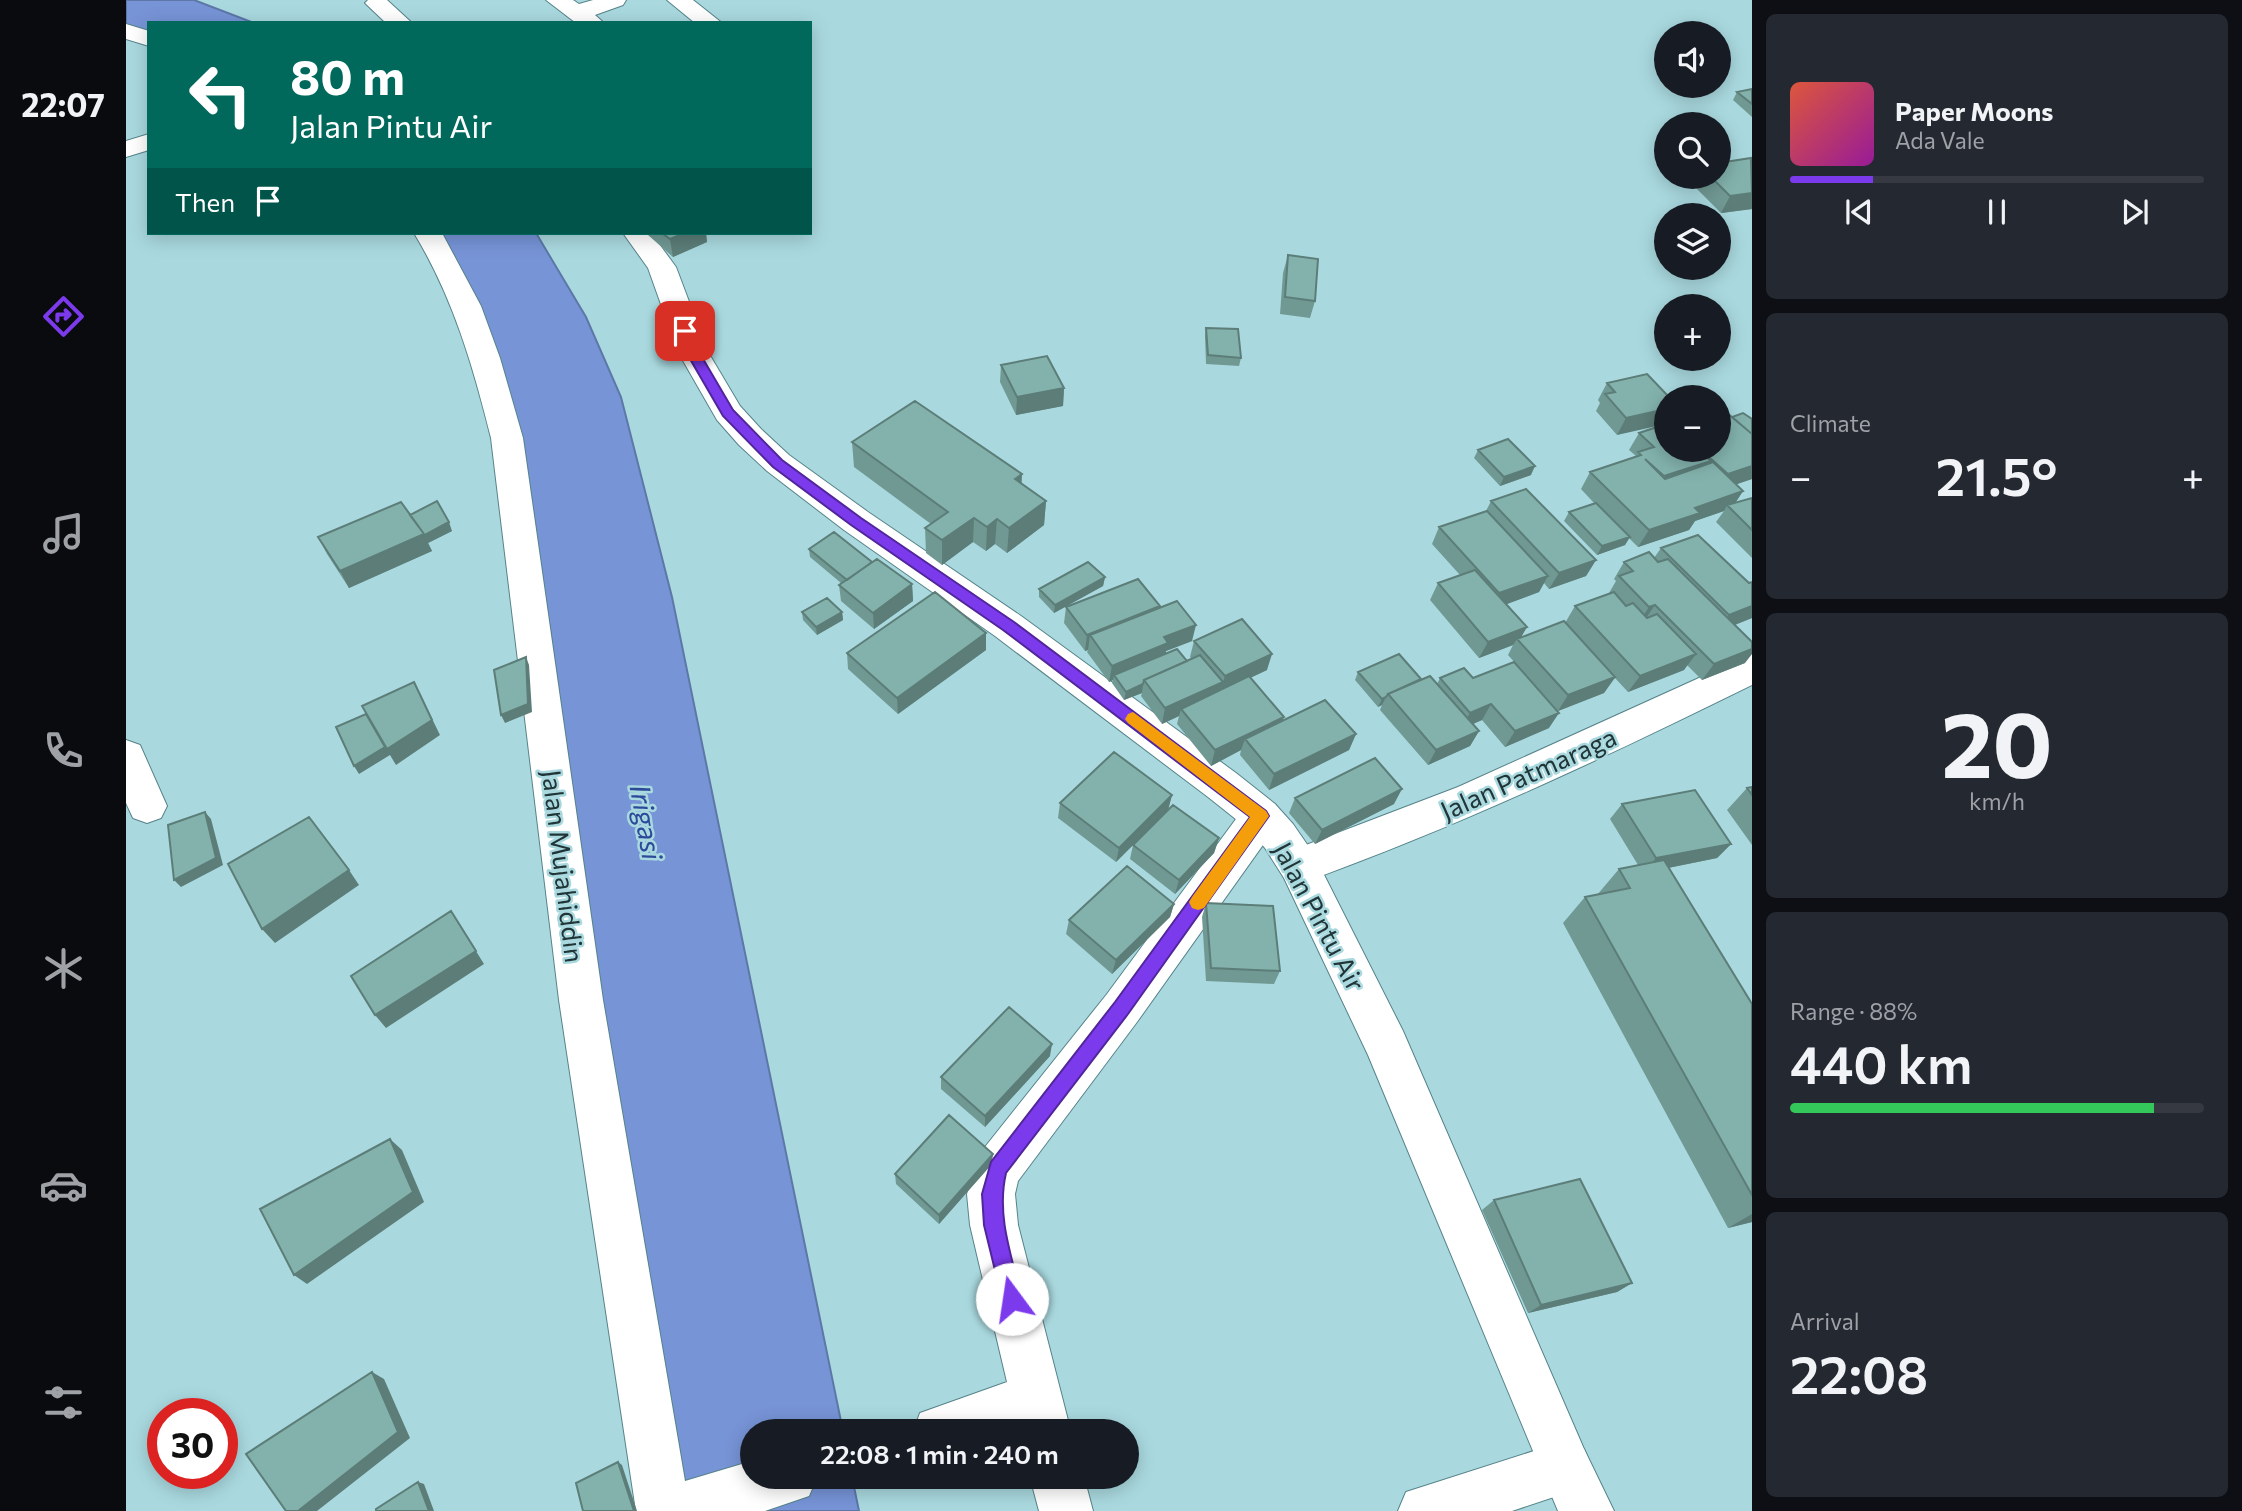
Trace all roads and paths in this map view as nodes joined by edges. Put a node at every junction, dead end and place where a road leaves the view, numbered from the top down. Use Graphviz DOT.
graph roads {
  1 [pos="615,0"];
  2 [pos="678,0"];
  3 [pos="380,1"];
  4 [pos="575,12"];
  5 [pos="398,21"];
  6 [pos="707,21"];
  7 [pos="126,31"];
  8 [pos="147,38"];
  9 [pos="147,143"];
  10 [pos="126,149"];
  11 [pos="429,235"];
  12 [pos="638,235"];
  13 [pos="1752,668"];
  14 [pos="126,756"];
  15 [pos="147,806"];
  16 [pos="1261,816"];
  17 [pos="1299,866"];
  18 [pos="1041,1415"];
  19 [pos="1017,1419"];
  20 [pos="748,1489"];
  21 [pos="1060,1489"];
  22 [pos="1576,1490"];
  23 [pos="681,1508"];
  24 [pos="1066,1511"];
  25 [pos="1425,1511"];
  1 -- 4 [label="street"];
  2 -- 6 [label="street"];
  3 -- 5 [label="street"];
  7 -- 8 [label="street"];
  9 -- 10 [label="street"];
  11 -- 23 [label="street, Jalan Mujahiddin"];
  12 -- 16 [label="street, Jalan Pintu Air"];
  13 -- 17 [label="street, Jalan Patmaraga"];
  14 -- 15 [label="street"];
  16 -- 17 [label="street, Jalan Pintu Air"];
  16 -- 18 [label="street"];
  17 -- 22 [label="street, Jalan Pintu Air"];
  18 -- 19 [label="street"];
  20 -- 23 [label="street"];
  21 -- 24 [label="street"];
  22 -- 25 [label="street"];
}
